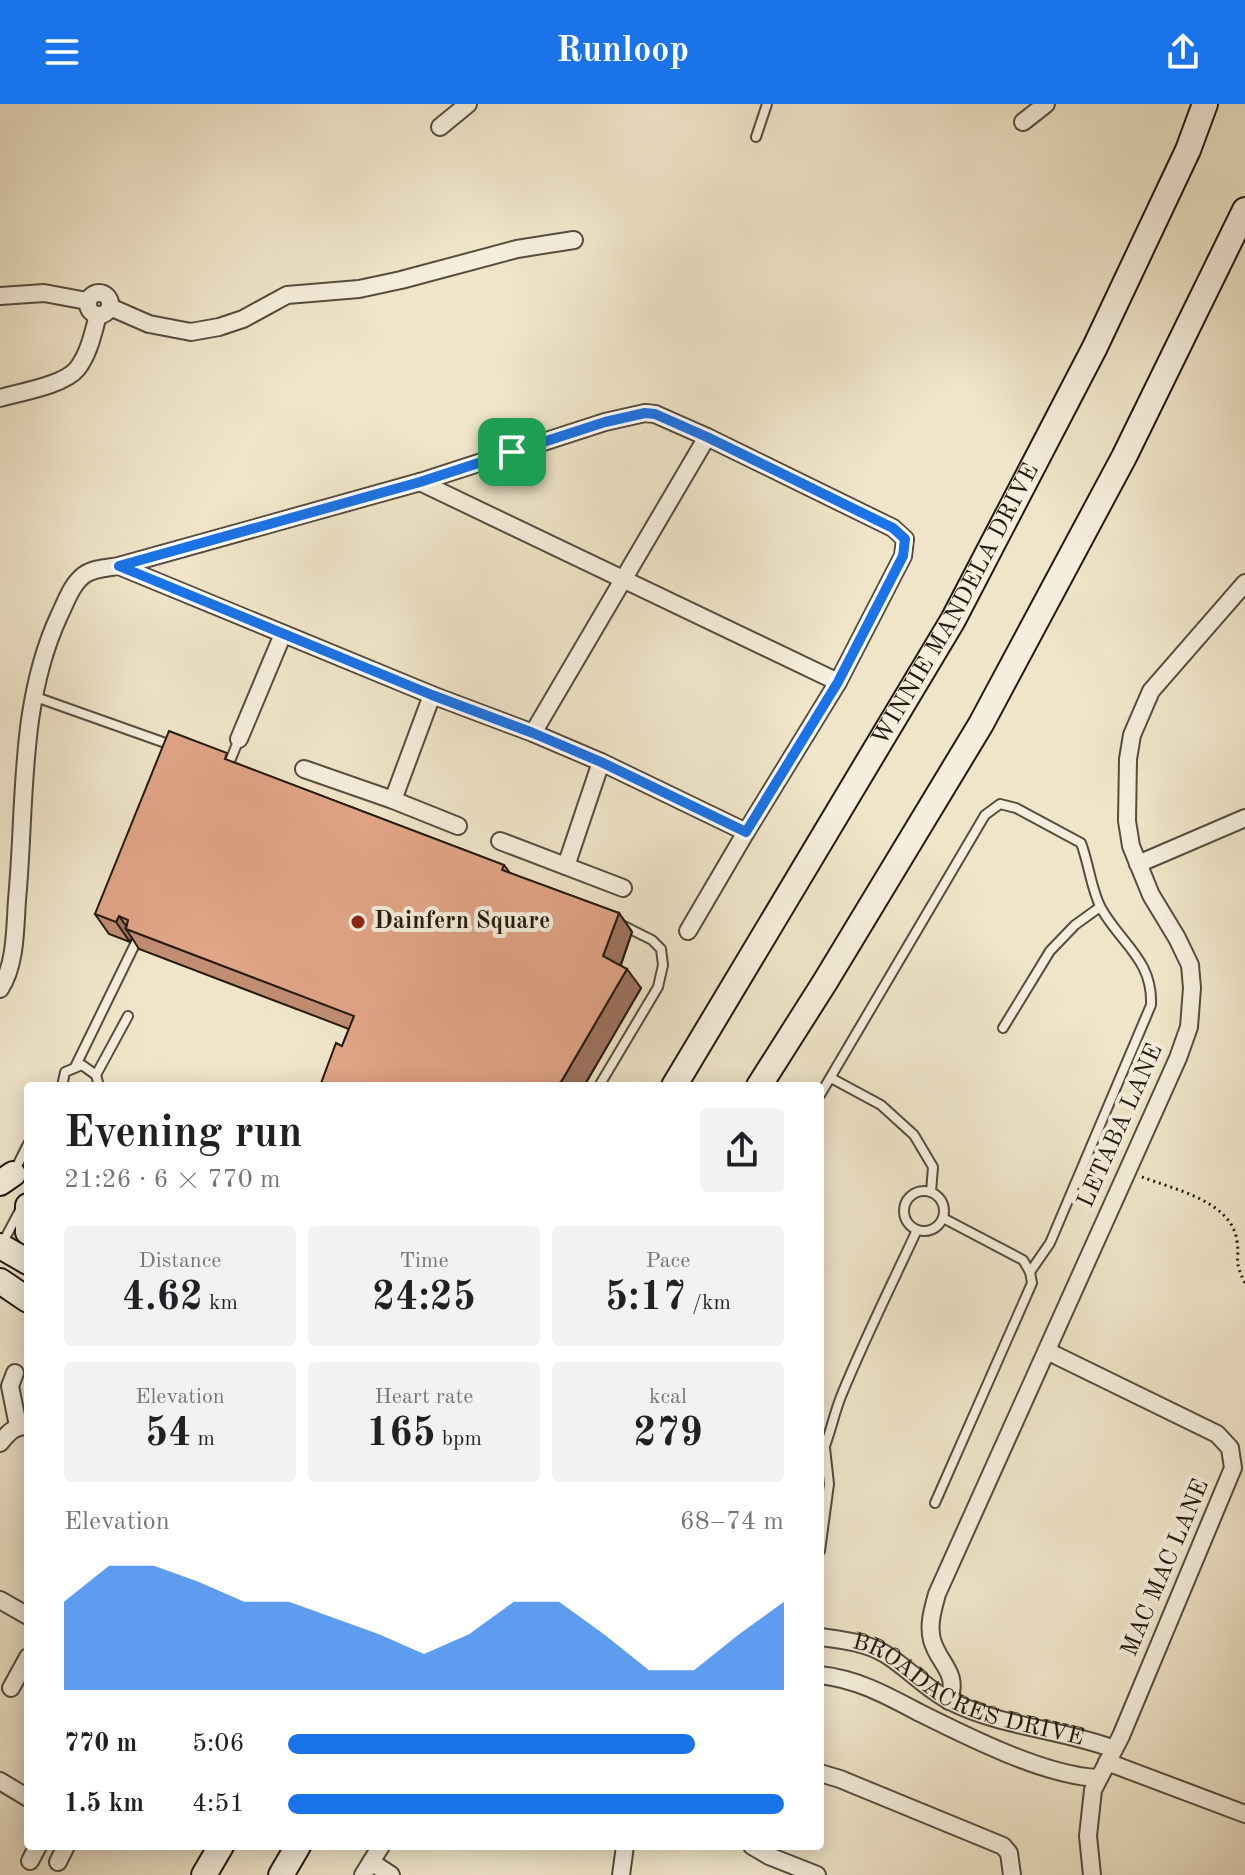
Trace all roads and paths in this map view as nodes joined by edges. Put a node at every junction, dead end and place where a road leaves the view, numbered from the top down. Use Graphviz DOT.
graph roads {
  1 [pos="468,104"];
  2 [pos="767,104"];
  3 [pos="1046,104"];
  4 [pos="1205,104"];
  5 [pos="1023,122"];
  6 [pos="440,127"];
  7 [pos="756,137"];
  8 [pos="1245,210"];
  9 [pos="574,240"];
  10 [pos="0,296"];
  11 [pos="104,311"];
  12 [pos="0,398"];
  13 [pos="707,437"];
  14 [pos="420,482"];
  15 [pos="119,566"];
  16 [pos="625,580"];
  17 [pos="1245,583"];
  18 [pos="283,634"];
  19 [pos="838,682"];
  20 [pos="33,695"];
  21 [pos="432,695"];
  22 [pos="533,733"];
  23 [pos="239,739"];
  24 [pos="187,751"];
  25 [pos="214,761"];
  26 [pos="601,762"];
  27 [pos="228,766"];
  28 [pos="304,769"];
  29 [pos="238,770"];
  30 [pos="393,800"];
  31 [pos="1245,818"];
  32 [pos="458,826"];
  33 [pos="746,832"];
  34 [pos="500,841"];
  35 [pos="1138,864"];
  36 [pos="566,866"];
  37 [pos="623,888"];
  38 [pos="1100,907"];
  39 [pos="609,919"];
  40 [pos="688,931"];
  41 [pos="138,938"];
  42 [pos="0,989"];
  43 [pos="128,1016"];
  44 [pos="1003,1028"];
  45 [pos="76,1065"];
  46 [pos="96,1075"];
  47 [pos="831,1078"];
  48 [pos="63,1082"];
  49 [pos="98,1082"];
  50 [pos="601,1082"];
  51 [pos="676,1082"];
  52 [pos="762,1082"];
  53 [pos="824,1089"];
  54 [pos="24,1151"];
  55 [pos="1127,1172"];
  56 [pos="4,1184"];
  57 [pos="931,1192"];
  58 [pos="24,1202"];
  59 [pos="943,1218"];
  60 [pos="917,1230"];
  61 [pos="0,1247"];
  62 [pos="24,1260"];
  63 [pos="1030,1272"];
  64 [pos="0,1281"];
  65 [pos="1245,1283"];
  66 [pos="24,1297"];
  67 [pos="1047,1351"];
  68 [pos="15,1373"];
  69 [pos="824,1416"];
  70 [pos="831,1419"];
  71 [pos="23,1426"];
  72 [pos="0,1443"];
  73 [pos="825,1447"];
  74 [pos="935,1503"];
  75 [pos="824,1521"];
  76 [pos="0,1600"];
  77 [pos="24,1614"];
  78 [pos="824,1638"];
  79 [pos="24,1664"];
  80 [pos="824,1675"];
  81 [pos="11,1688"];
  82 [pos="949,1701"];
  83 [pos="1111,1756"];
  84 [pos="824,1774"];
  85 [pos="1098,1778"];
  86 [pos="0,1781"];
  87 [pos="24,1796"];
  88 [pos="1245,1814"];
  89 [pos="64,1850"];
  90 [pos="219,1850"];
  91 [pos="296,1850"];
  92 [pos="378,1850"];
  93 [pos="624,1850"];
  94 [pos="759,1850"];
  95 [pos="58,1862"];
  96 [pos="367,1868"];
  97 [pos="811,1874"];
  98 [pos="204,1875"];
  99 [pos="281,1875"];
  100 [pos="391,1875"];
  101 [pos="621,1875"];
  102 [pos="1012,1875"];
  103 [pos="1092,1875"];
  1 -- 6 [label="street"];
  2 -- 7 [label="lane"];
  3 -- 5 [label="street"];
  4 -- 51 [label="main road, WINNIE MANDELA DRIVE"];
  8 -- 52 [label="main road"];
  9 -- 11 [label="street"];
  10 -- 11 [label="street"];
  11 -- 12 [label="street"];
  13 -- 14 [label="street"];
  13 -- 16 [label="street"];
  13 -- 19 [label="street"];
  14 -- 15 [label="street"];
  14 -- 16 [label="street"];
  15 -- 18 [label="street"];
  15 -- 20 [label="street"];
  16 -- 19 [label="street"];
  16 -- 22 [label="street"];
  17 -- 35 [label="street, LETABA LANE"];
  18 -- 21 [label="street"];
  18 -- 23 [label="street"];
  19 -- 33 [label="street"];
  20 -- 24 [label="lane"];
  20 -- 42 [label="street"];
  21 -- 22 [label="street"];
  21 -- 30 [label="street"];
  22 -- 26 [label="street"];
  23 -- 27 [label="lane"];
  25 -- 27 [label="lane"];
  26 -- 33 [label="street"];
  26 -- 36 [label="street"];
  27 -- 29 [label="lane"];
  28 -- 30 [label="street"];
  30 -- 32 [label="street"];
  31 -- 35 [label="street"];
  33 -- 40 [label="street"];
  34 -- 36 [label="street"];
  35 -- 55 [label="street, LETABA LANE"];
  36 -- 37 [label="street"];
  38 -- 44 [label="lane"];
  38 -- 47 [label="lane"];
  38 -- 63 [label="lane"];
  39 -- 50 [label="lane"];
  41 -- 45 [label="lane"];
  43 -- 46 [label="lane"];
  45 -- 46 [label="lane"];
  45 -- 48 [label="lane"];
  46 -- 49 [label="lane"];
  47 -- 53 [label="lane"];
  47 -- 57 [label="lane"];
  54 -- 56 [label="lane"];
  55 -- 65 [label="path"];
  55 -- 67 [label="street, LETABA LANE"];
  57 -- 59 [label="lane"];
  57 -- 60 [label="lane"];
  58 -- 61 [label="lane"];
  59 -- 60 [label="lane"];
  59 -- 63 [label="lane"];
  60 -- 70 [label="lane"];
  61 -- 62 [label="main road"];
  63 -- 74 [label="lane"];
  64 -- 66 [label="main road"];
  67 -- 82 [label="street, LETABA LANE"];
  67 -- 83 [label="street, MAC MAC LANE"];
  68 -- 71 [label="street"];
  69 -- 70 [label="lane"];
  70 -- 73 [label="lane"];
  71 -- 72 [label="street"];
  73 -- 75 [label="lane"];
  76 -- 77 [label="street"];
  78 -- 82 [label="street, BROADACRES DRIVE"];
  79 -- 81 [label="street"];
  80 -- 85 [label="street, BROADACRES DRIVE"];
  82 -- 83 [label="street, BROADACRES DRIVE"];
  83 -- 85 [label="street, MAC MAC LANE"];
  83 -- 88 [label="street, BROADACRES DRIVE"];
  84 -- 102 [label="street"];
  85 -- 103 [label="street, MAC MAC LANE"];
  86 -- 87 [label="street"];
  89 -- 95 [label="street"];
  90 -- 98 [label="main road"];
  91 -- 99 [label="main road"];
  92 -- 96 [label="street"];
  93 -- 101 [label="street"];
  94 -- 97 [label="street"];
  96 -- 100 [label="street"];
}
